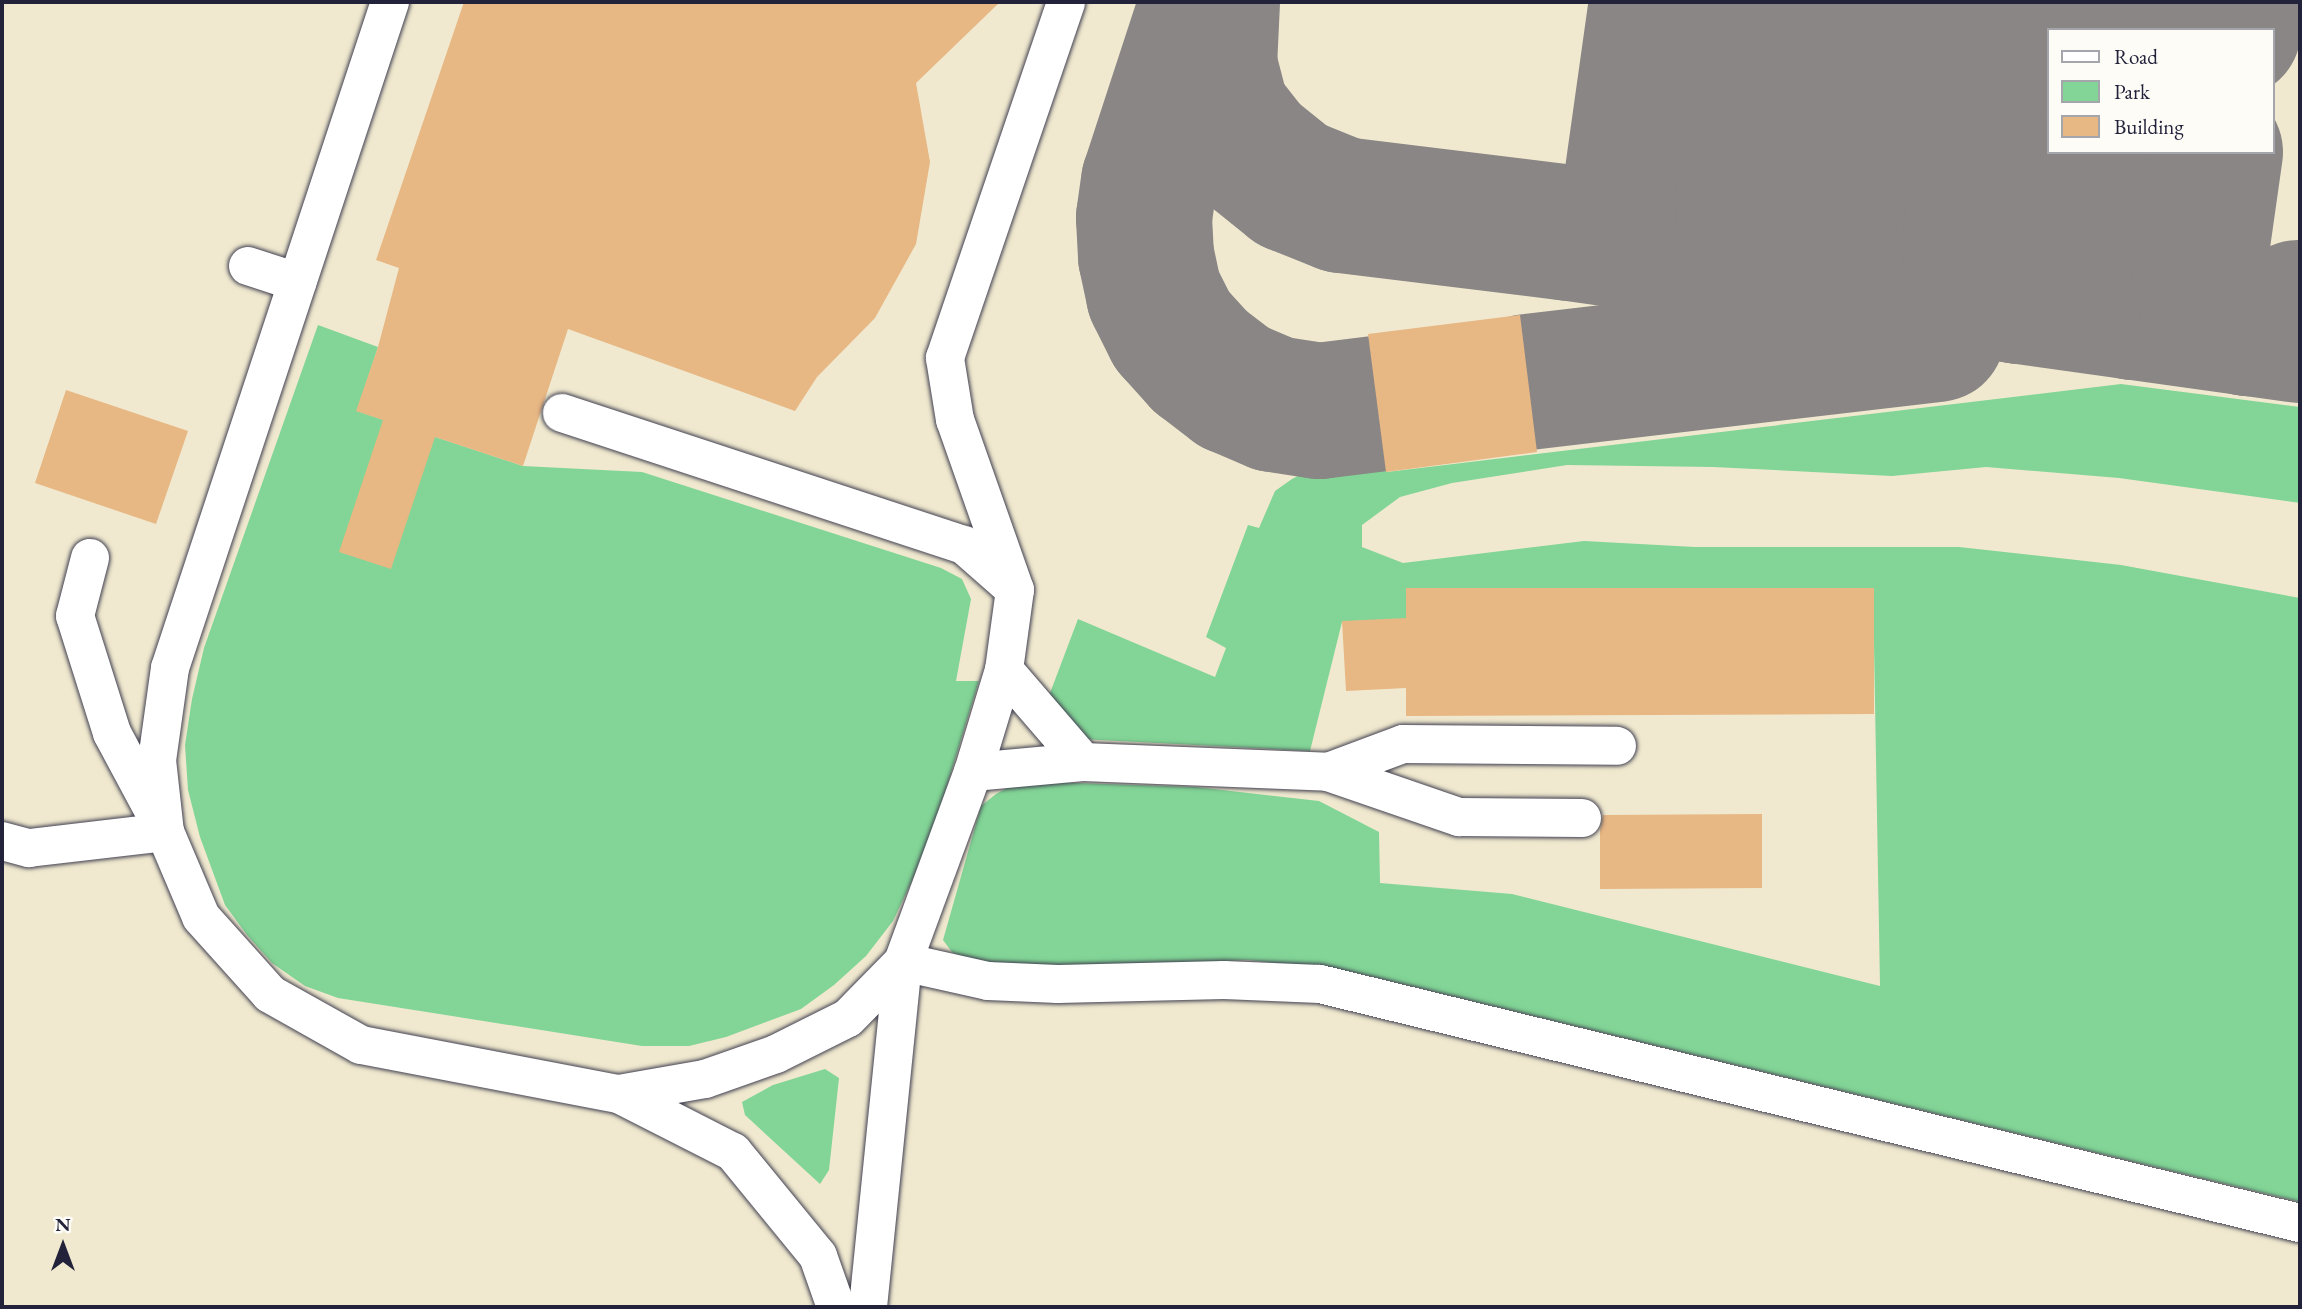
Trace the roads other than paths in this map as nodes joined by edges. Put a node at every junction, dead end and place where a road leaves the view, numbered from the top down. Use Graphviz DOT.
graph roads {
  1 [pos="390,2"];
  2 [pos="1066,2"];
  3 [pos="248,266"];
  4 [pos="297,282"];
  5 [pos="562,413"];
  6 [pos="90,558"];
  7 [pos="1015,590"];
  8 [pos="1004,670"];
  9 [pos="1617,746"];
  10 [pos="1083,761"];
  11 [pos="973,772"];
  12 [pos="1328,772"];
  13 [pos="1582,818"];
  14 [pos="165,832"];
  15 [pos="2,841"];
  16 [pos="903,962"];
  17 [pos="620,1094"];
  18 [pos="2300,1223"];
  19 [pos="836,1307"];
  20 [pos="868,1307"];
  1 -- 4 [label="lane"];
  2 -- 7 [label="lane"];
  3 -- 4 [label="lane"];
  4 -- 14 [label="lane"];
  5 -- 7 [label="lane"];
  6 -- 14 [label="lane"];
  7 -- 8 [label="lane"];
  8 -- 10 [label="lane"];
  8 -- 11 [label="lane"];
  9 -- 12 [label="lane"];
  10 -- 11 [label="lane"];
  10 -- 12 [label="lane"];
  11 -- 16 [label="lane"];
  12 -- 13 [label="lane"];
  14 -- 15 [label="lane"];
  14 -- 17 [label="lane"];
  16 -- 17 [label="lane"];
  16 -- 18 [label="lane"];
  16 -- 20 [label="lane"];
  17 -- 19 [label="lane"];
}
